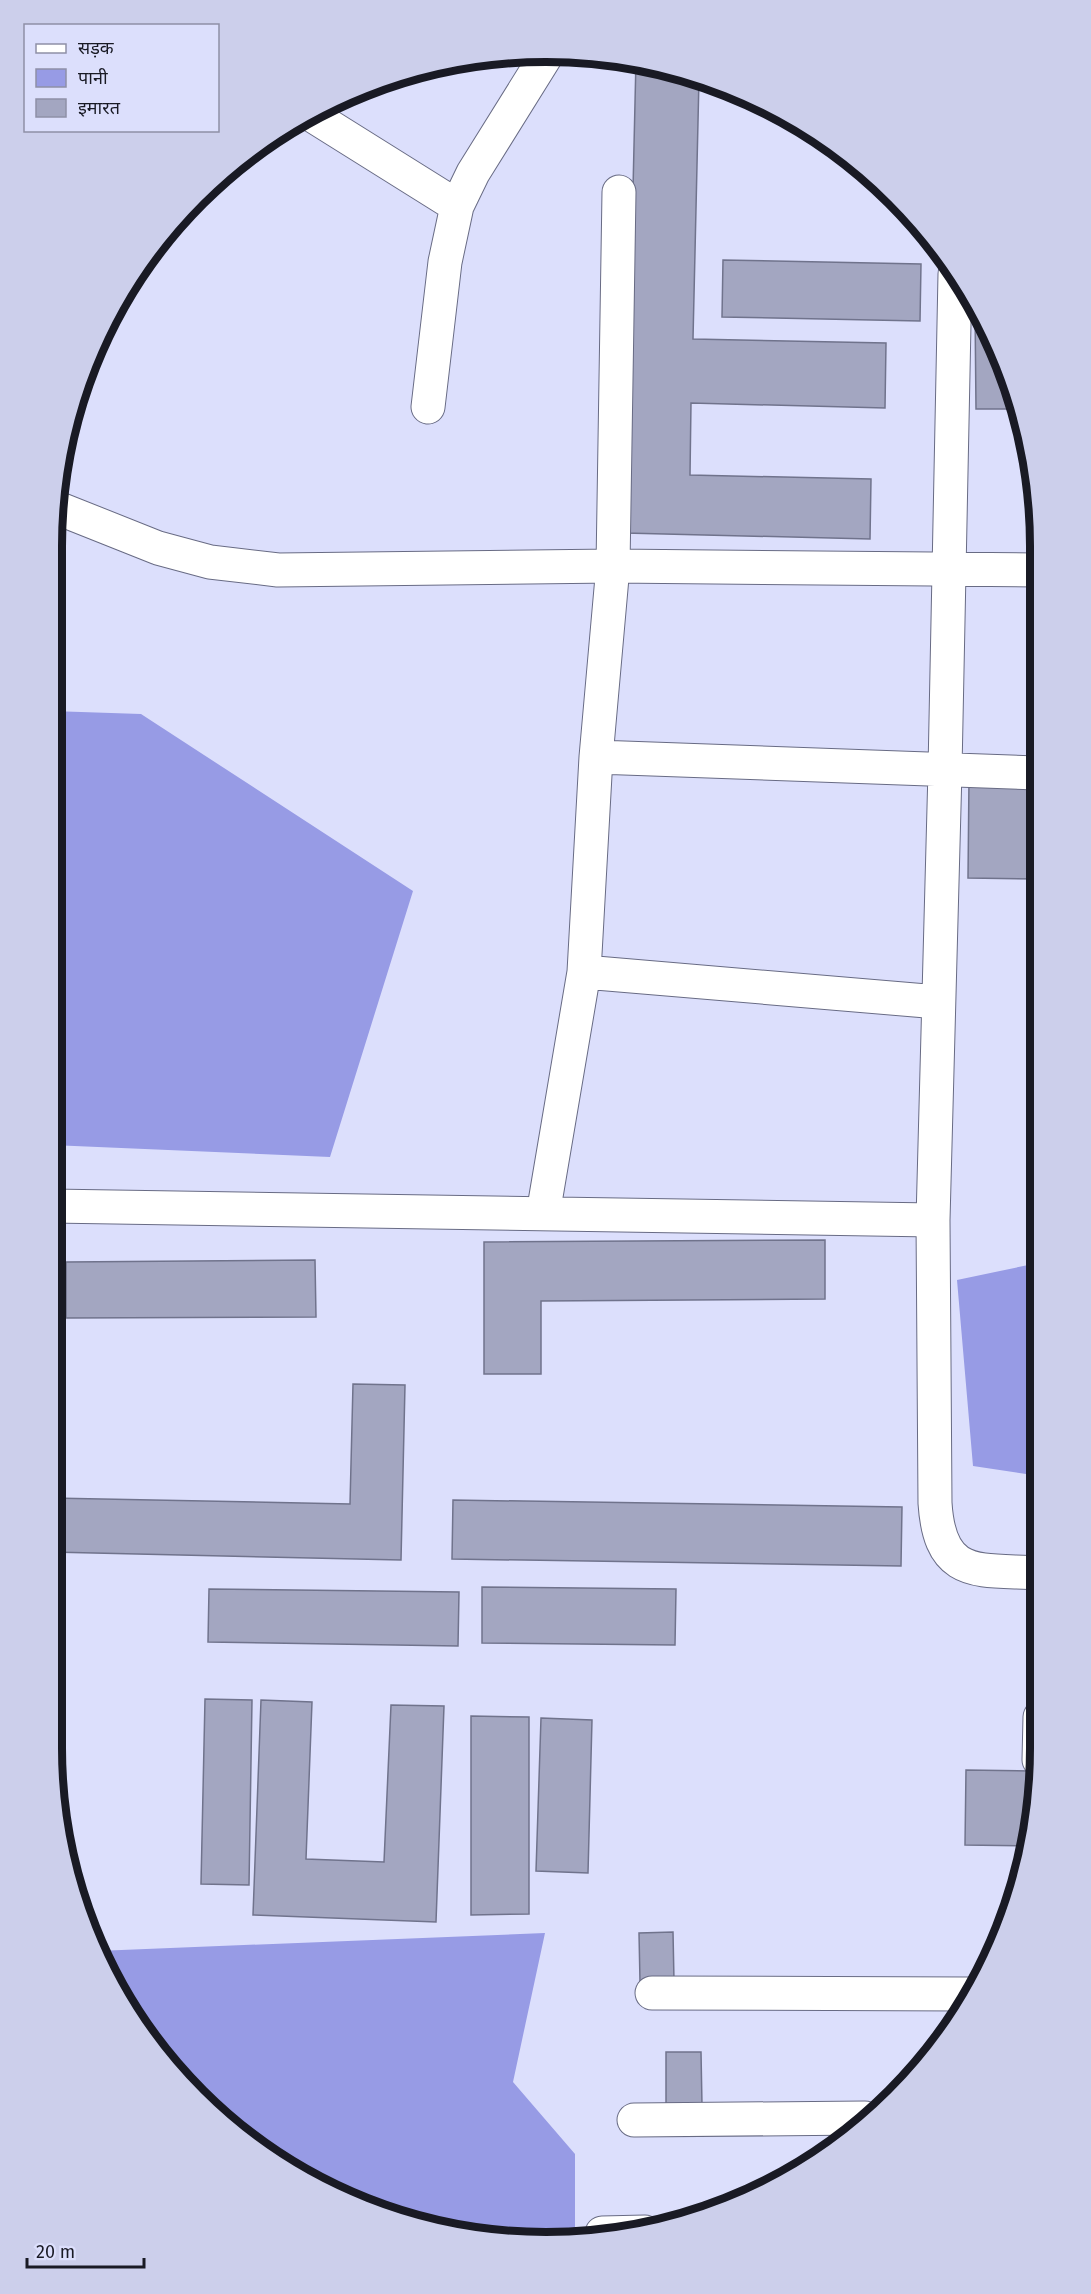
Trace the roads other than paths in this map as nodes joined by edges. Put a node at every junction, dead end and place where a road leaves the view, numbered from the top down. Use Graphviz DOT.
graph roads {
  1 [pos="542,62"];
  2 [pos="317,119"];
  3 [pos="619,192"];
  4 [pos="456,206"];
  5 [pos="955,288"];
  6 [pos="428,407"];
  7 [pos="63,510"];
  8 [pos="613,566"];
  9 [pos="949,570"];
  10 [pos="1030,570"];
  11 [pos="596,757"];
  12 [pos="945,770"];
  13 [pos="1030,773"];
  14 [pos="585,972"];
  15 [pos="938,1002"];
  16 [pos="62,1206"];
  17 [pos="543,1214"];
  18 [pos="933,1221"];
  19 [pos="1030,1572"];
  20 [pos="652,1992"];
  21 [pos="961,1996"];
  22 [pos="857,2118"];
  23 [pos="634,2120"];
  1 -- 4 [label="street"];
  2 -- 4 [label="street"];
  3 -- 8 [label="street"];
  4 -- 6 [label="street"];
  5 -- 9 [label="street"];
  7 -- 8 [label="street"];
  8 -- 9 [label="street"];
  8 -- 11 [label="street"];
  9 -- 10 [label="street"];
  9 -- 12 [label="street"];
  11 -- 12 [label="street"];
  11 -- 14 [label="street"];
  12 -- 13 [label="street"];
  12 -- 15 [label="street"];
  14 -- 15 [label="street"];
  14 -- 17 [label="street"];
  15 -- 18 [label="street"];
  16 -- 17 [label="street"];
  17 -- 18 [label="street"];
  18 -- 19 [label="street"];
  20 -- 21 [label="street"];
  22 -- 23 [label="street"];
}
